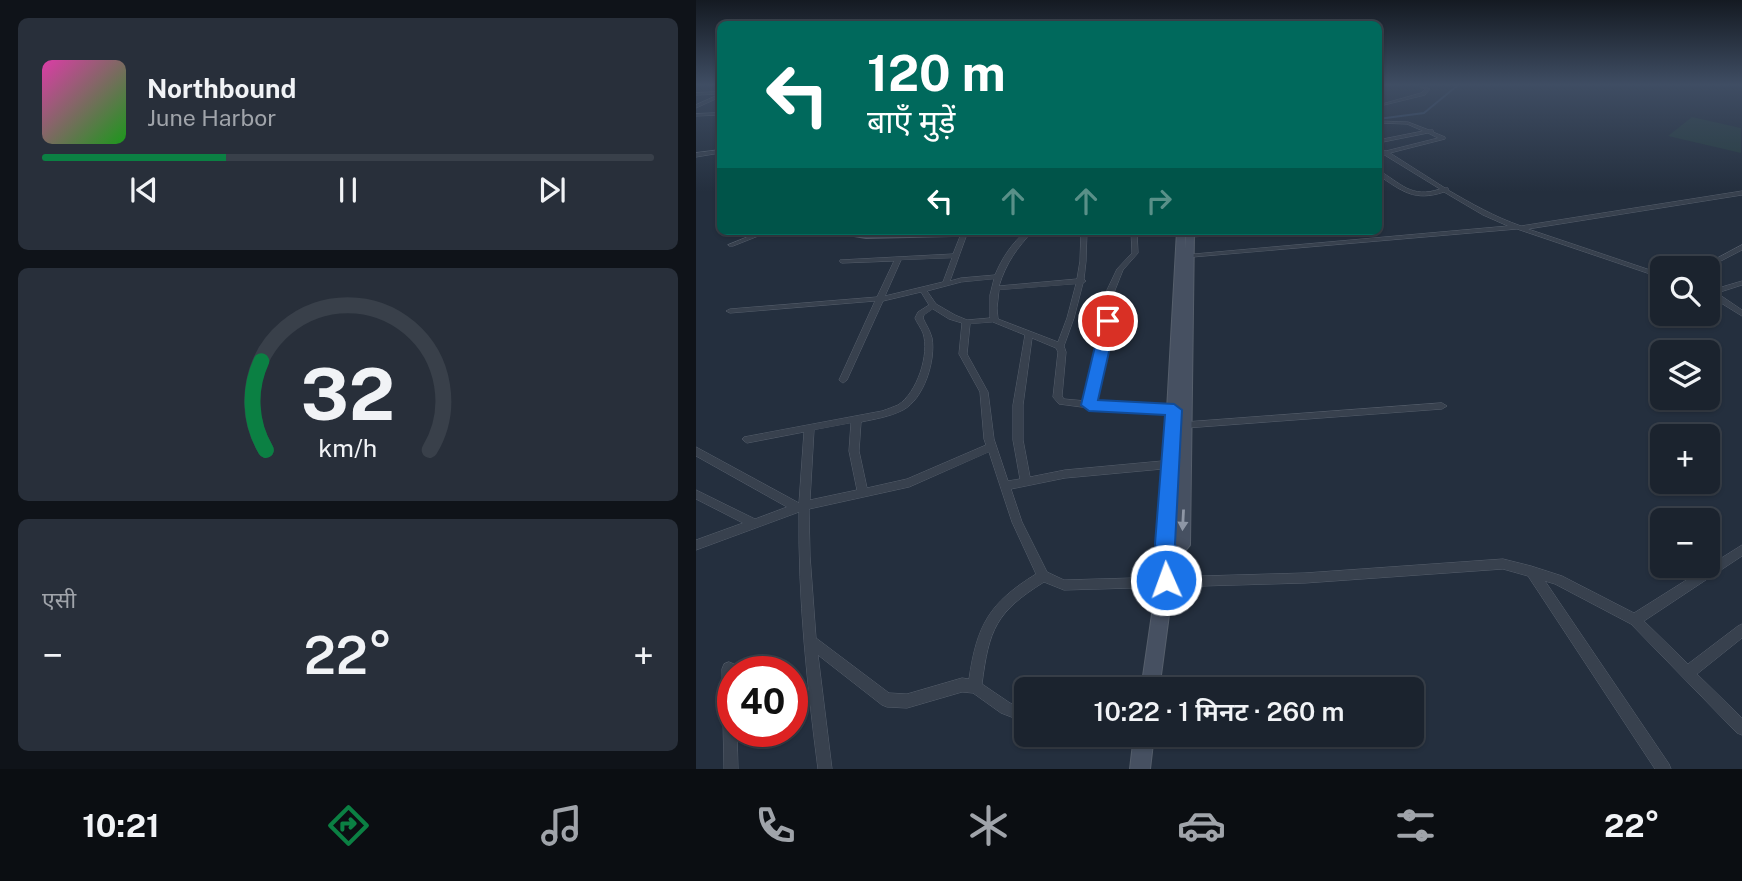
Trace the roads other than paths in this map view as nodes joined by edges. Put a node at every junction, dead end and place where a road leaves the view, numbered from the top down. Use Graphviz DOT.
graph roads {
  1 [pos="1382,122"];
  2 [pos="1431,131"];
  3 [pos="1382,141"];
  4 [pos="1382,151"];
  5 [pos="717,152"];
  6 [pos="696,155"];
  7 [pos="1382,174"];
  8 [pos="1446,189"];
  9 [pos="1741,193"];
  10 [pos="1517,227"];
  11 [pos="757,235"];
  12 [pos="958,235"];
  13 [pos="1025,235"];
  14 [pos="1084,235"];
  15 [pos="1134,235"];
  16 [pos="1204,235"];
  17 [pos="1186,236"];
  18 [pos="731,245"];
  19 [pos="1741,247"];
  20 [pos="956,256"];
  21 [pos="1183,257"];
  22 [pos="898,259"];
  23 [pos="1720,259"];
  24 [pos="842,261"];
  25 [pos="1650,272"];
  26 [pos="998,278"];
  27 [pos="1082,281"];
  28 [pos="1741,283"];
  29 [pos="946,284"];
  30 [pos="996,288"];
  31 [pos="923,290"];
  32 [pos="1720,290"];
  33 [pos="878,299"];
  34 [pos="1720,300"];
  35 [pos="933,306"];
  36 [pos="730,311"];
  37 [pos="1741,314"];
  38 [pos="994,320"];
  39 [pos="966,322"];
  40 [pos="1029,334"];
  41 [pos="1060,346"];
  42 [pos="843,380"];
  43 [pos="1089,405"];
  44 [pos="1442,406"];
  45 [pos="1180,410"];
  46 [pos="856,419"];
  47 [pos="1186,425"];
  48 [pos="809,428"];
  49 [pos="747,439"];
  50 [pos="991,447"];
  51 [pos="696,451"];
  52 [pos="1178,465"];
  53 [pos="1025,480"];
  54 [pos="1005,486"];
  55 [pos="862,491"];
  56 [pos="696,494"];
  57 [pos="797,508"];
  58 [pos="754,524"];
  59 [pos="696,545"];
  60 [pos="1741,550"];
  61 [pos="1531,571"];
  62 [pos="1043,576"];
  63 [pos="1166,580"];
  64 [pos="1635,620"];
  65 [pos="1741,630"];
  66 [pos="810,641"];
  67 [pos="1689,672"];
  68 [pos="1152,677"];
  69 [pos="975,687"];
  70 [pos="1014,711"];
  71 [pos="1741,728"];
  72 [pos="731,747"];
  73 [pos="1143,747"];
  74 [pos="731,769"];
  75 [pos="825,769"];
  76 [pos="1140,769"];
  77 [pos="1664,769"];
  1 -- 2 [label="street"];
  2 -- 3 [label="street"];
  2 -- 4 [label="street"];
  4 -- 8 [label="street"];
  5 -- 6 [label="street"];
  7 -- 8 [label="street"];
  8 -- 10 [label="street"];
  9 -- 10 [label="street"];
  10 -- 21 [label="street"];
  10 -- 25 [label="street"];
  11 -- 18 [label="street"];
  12 -- 20 [label="street"];
  13 -- 26 [label="street"];
  14 -- 27 [label="street"];
  15 -- 43 [label="street"];
  16 -- 17 [label="street"];
  17 -- 21 [label="street"];
  19 -- 23 [label="street"];
  20 -- 22 [label="street"];
  20 -- 29 [label="street"];
  21 -- 45 [label="street"];
  22 -- 24 [label="street"];
  22 -- 33 [label="street"];
  26 -- 29 [label="street"];
  26 -- 30 [label="street"];
  27 -- 30 [label="street"];
  27 -- 41 [label="street"];
  28 -- 32 [label="street"];
  29 -- 31 [label="street"];
  30 -- 38 [label="street"];
  31 -- 33 [label="street"];
  31 -- 35 [label="street"];
  33 -- 36 [label="street"];
  33 -- 42 [label="street"];
  34 -- 37 [label="street"];
  35 -- 39 [label="street"];
  35 -- 46 [label="street"];
  38 -- 39 [label="street"];
  38 -- 40 [label="street"];
  39 -- 50 [label="street"];
  40 -- 41 [label="street"];
  40 -- 53 [label="street"];
  41 -- 43 [label="street"];
  43 -- 45 [label="street"];
  44 -- 47 [label="street"];
  45 -- 47 [label="street"];
  45 -- 52 [label="street"];
  46 -- 48 [label="street"];
  46 -- 55 [label="street"];
  47 -- 52 [label="street"];
  48 -- 49 [label="street"];
  48 -- 57 [label="street"];
  50 -- 54 [label="street"];
  50 -- 55 [label="street"];
  51 -- 57 [label="street"];
  52 -- 53 [label="street"];
  52 -- 63 [label="street"];
  53 -- 54 [label="street"];
  54 -- 62 [label="street"];
  55 -- 57 [label="street"];
  56 -- 58 [label="street"];
  57 -- 58 [label="street"];
  57 -- 66 [label="street"];
  58 -- 59 [label="street"];
  60 -- 64 [label="street"];
  61 -- 63 [label="street"];
  61 -- 64 [label="street"];
  61 -- 77 [label="street"];
  62 -- 63 [label="street"];
  62 -- 69 [label="street"];
  63 -- 68 [label="street"];
  64 -- 67 [label="street"];
  65 -- 67 [label="street"];
  66 -- 69 [label="street"];
  66 -- 75 [label="street"];
  67 -- 71 [label="street"];
  69 -- 70 [label="street"];
  72 -- 74 [label="street"];
  73 -- 76 [label="street"];
}
